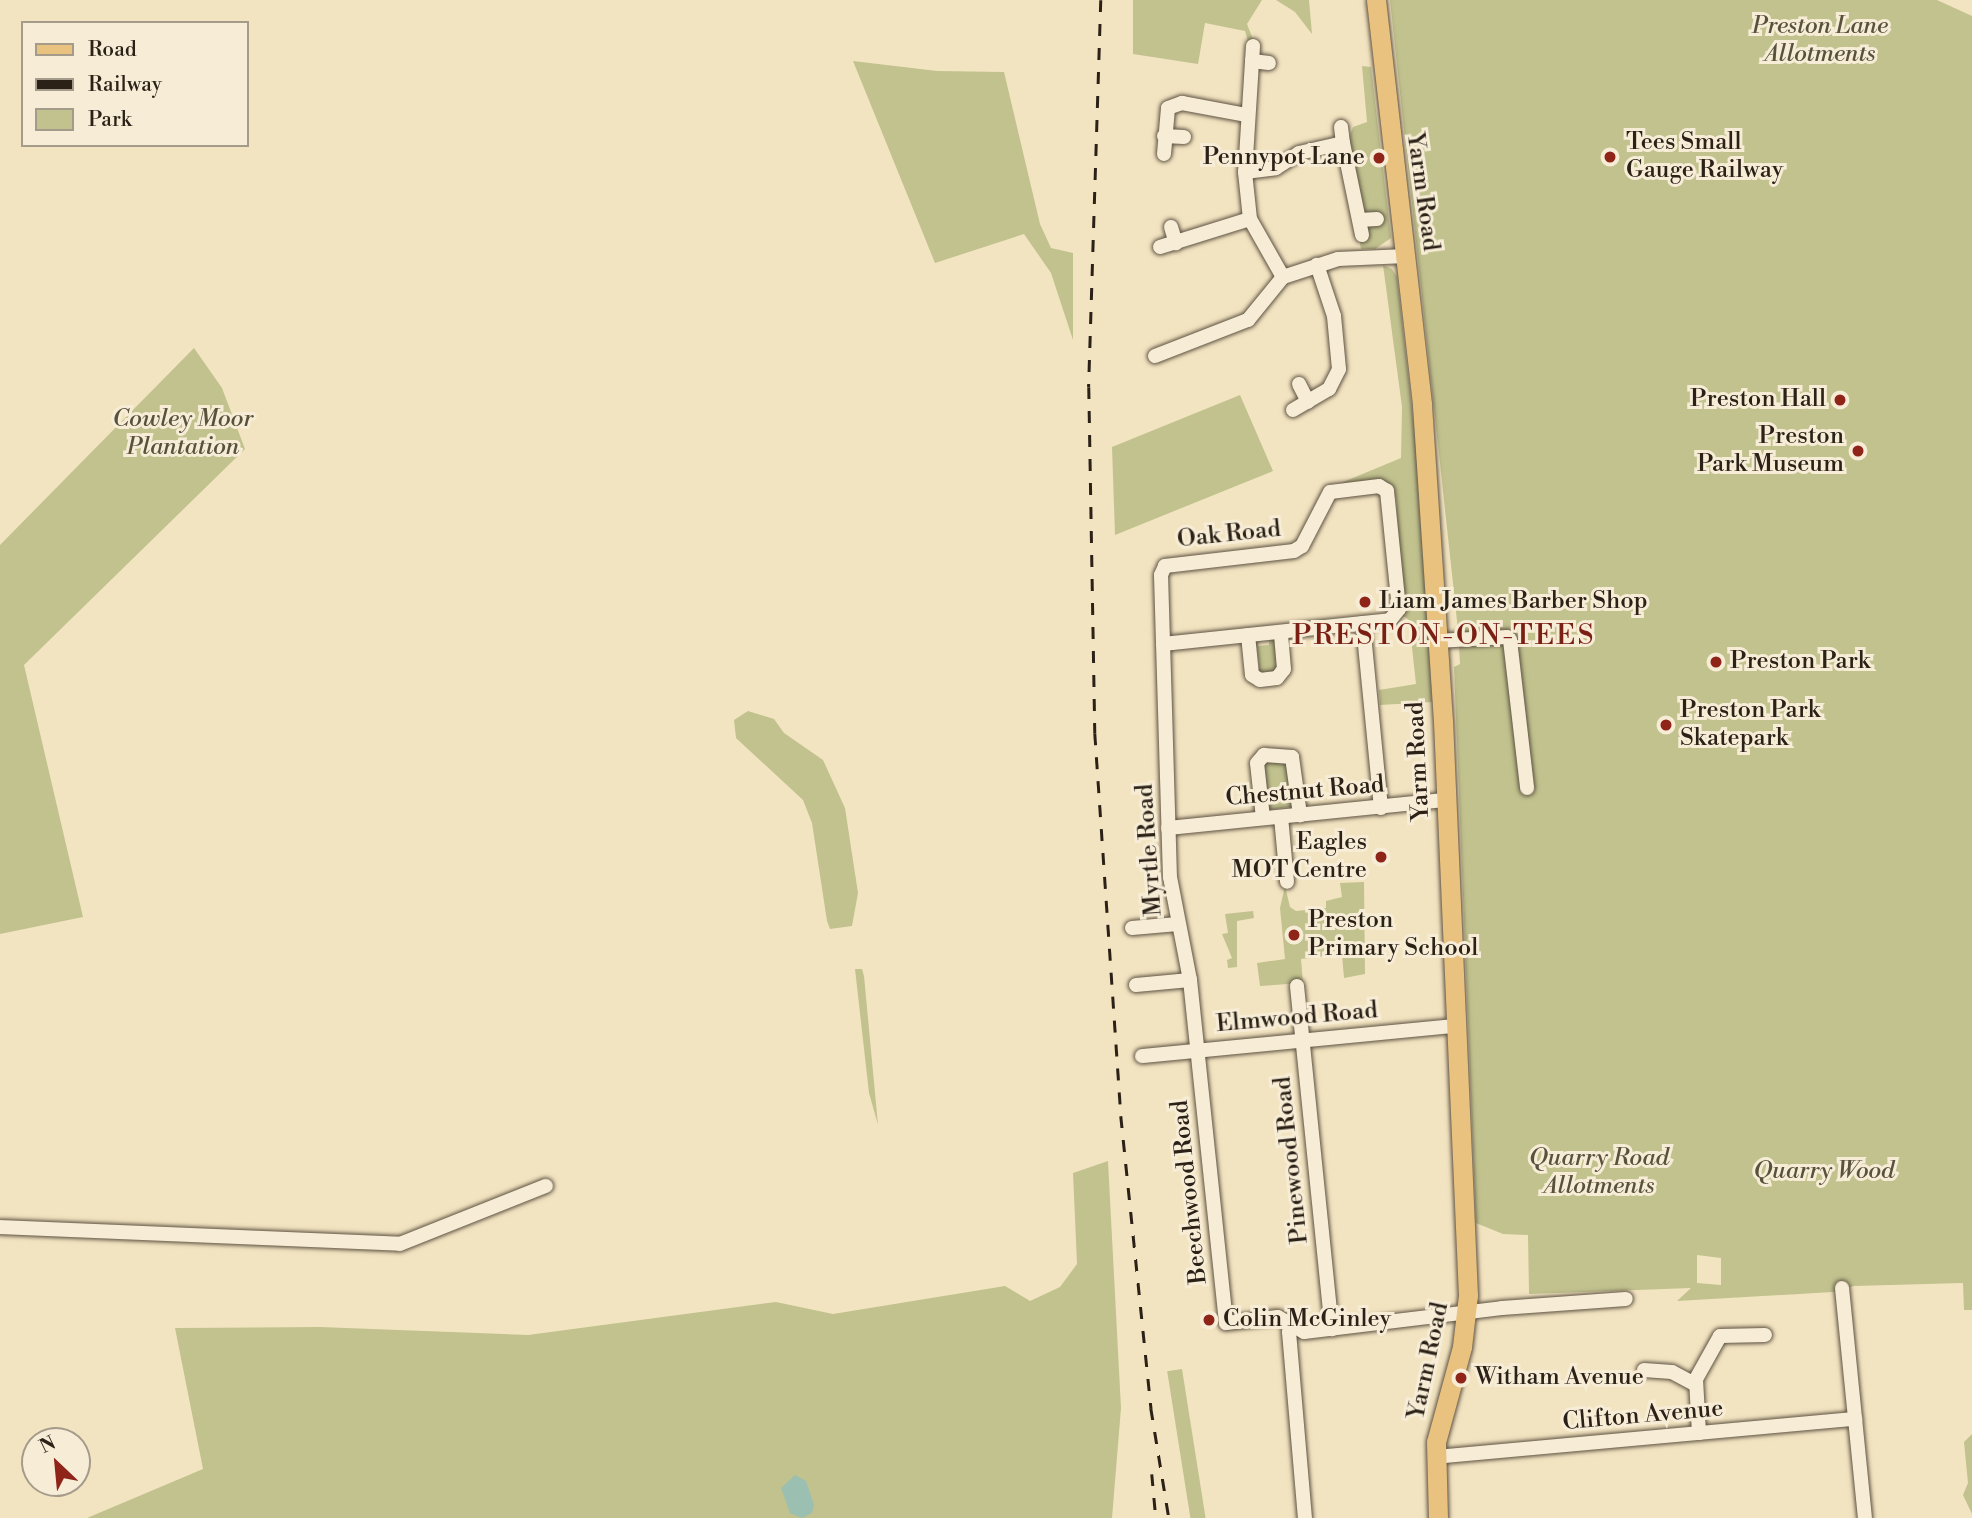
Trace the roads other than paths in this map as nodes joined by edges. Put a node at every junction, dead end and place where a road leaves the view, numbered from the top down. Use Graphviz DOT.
graph roads {
  1 [pos="1376,0"];
  2 [pos="1253,46"];
  3 [pos="1252,61"];
  4 [pos="1269,63"];
  5 [pos="1247,115"];
  6 [pos="1341,127"];
  7 [pos="1164,136"];
  8 [pos="1184,137"];
  9 [pos="1343,143"];
  10 [pos="1164,154"];
  11 [pos="1245,172"];
  12 [pos="1250,219"];
  13 [pos="1377,219"];
  14 [pos="1171,227"];
  15 [pos="1176,243"];
  16 [pos="1160,247"];
  17 [pos="1406,256"];
  18 [pos="1317,265"];
  19 [pos="1283,277"];
  20 [pos="1155,356"];
  21 [pos="1299,384"];
  22 [pos="1308,402"];
  23 [pos="1293,410"];
  24 [pos="1363,623"];
  25 [pos="1281,632"];
  26 [pos="1248,635"];
  27 [pos="1437,641"];
  28 [pos="1163,644"];
  29 [pos="1527,788"];
  30 [pos="1446,800"];
  31 [pos="1381,808"];
  32 [pos="1300,815"];
  33 [pos="1281,817"];
  34 [pos="1263,818"];
  35 [pos="1168,828"];
  36 [pos="1287,882"];
  37 [pos="1178,924"];
  38 [pos="1132,928"];
  39 [pos="1190,980"];
  40 [pos="1136,985"];
  41 [pos="1297,986"];
  42 [pos="1456,1026"];
  43 [pos="1303,1040"];
  44 [pos="1198,1050"];
  45 [pos="1142,1056"];
  46 [pos="546,1186"];
  47 [pos="0,1227"];
  48 [pos="1842,1288"];
  49 [pos="1626,1299"];
  50 [pos="1467,1316"];
  51 [pos="1293,1326"];
  52 [pos="1332,1329"];
  53 [pos="1765,1335"];
  54 [pos="1644,1370"];
  55 [pos="1695,1384"];
  56 [pos="1855,1419"];
  57 [pos="1699,1433"];
  58 [pos="1434,1457"];
  59 [pos="1305,1518"];
  60 [pos="1438,1518"];
  61 [pos="1865,1518"];
  1 -- 17 [label="main road, Yarm Road"];
  2 -- 3 [label="street"];
  3 -- 4 [label="street"];
  3 -- 5 [label="street"];
  5 -- 7 [label="street"];
  5 -- 11 [label="street"];
  6 -- 9 [label="street"];
  7 -- 8 [label="street"];
  7 -- 10 [label="street"];
  9 -- 11 [label="street"];
  9 -- 13 [label="street"];
  11 -- 12 [label="street"];
  12 -- 15 [label="street"];
  12 -- 19 [label="street"];
  14 -- 15 [label="street"];
  15 -- 16 [label="street"];
  17 -- 18 [label="street"];
  17 -- 27 [label="main road, Yarm Road"];
  18 -- 19 [label="street"];
  18 -- 22 [label="street"];
  19 -- 20 [label="street"];
  21 -- 22 [label="street"];
  22 -- 23 [label="street"];
  24 -- 25 [label="street"];
  24 -- 28 [label="street, Oak Road"];
  24 -- 31 [label="street"];
  25 -- 26 [label="street"];
  25 -- 26 [label="street"];
  26 -- 28 [label="street"];
  27 -- 29 [label="street"];
  27 -- 30 [label="main road, Yarm Road"];
  28 -- 35 [label="street, Myrtle Road"];
  30 -- 31 [label="street, Chestnut Road"];
  30 -- 42 [label="main road, Yarm Road"];
  31 -- 32 [label="street, Chestnut Road"];
  32 -- 33 [label="street, Chestnut Road"];
  32 -- 34 [label="street"];
  33 -- 34 [label="street, Chestnut Road"];
  33 -- 36 [label="street"];
  34 -- 35 [label="street, Chestnut Road"];
  35 -- 37 [label="street, Myrtle Road"];
  37 -- 38 [label="street"];
  37 -- 39 [label="street, Myrtle Road"];
  39 -- 40 [label="street"];
  39 -- 44 [label="street, Myrtle Road"];
  41 -- 43 [label="street, Pinewood Road"];
  42 -- 43 [label="street, Elmwood Road"];
  42 -- 50 [label="main road, Yarm Road"];
  43 -- 44 [label="street, Elmwood Road"];
  43 -- 52 [label="street, Pinewood Road"];
  44 -- 45 [label="street, Elmwood Road"];
  44 -- 51 [label="street, Beechwood Road"];
  46 -- 47 [label="street"];
  48 -- 56 [label="street"];
  49 -- 50 [label="street"];
  50 -- 52 [label="street"];
  50 -- 58 [label="main road, Yarm Road"];
  51 -- 52 [label="street"];
  51 -- 59 [label="street"];
  53 -- 55 [label="street"];
  54 -- 55 [label="street"];
  55 -- 57 [label="street"];
  56 -- 57 [label="street, Clifton Avenue"];
  56 -- 61 [label="street"];
  57 -- 58 [label="street, Clifton Avenue"];
  58 -- 60 [label="main road, Yarm Road"];
}
